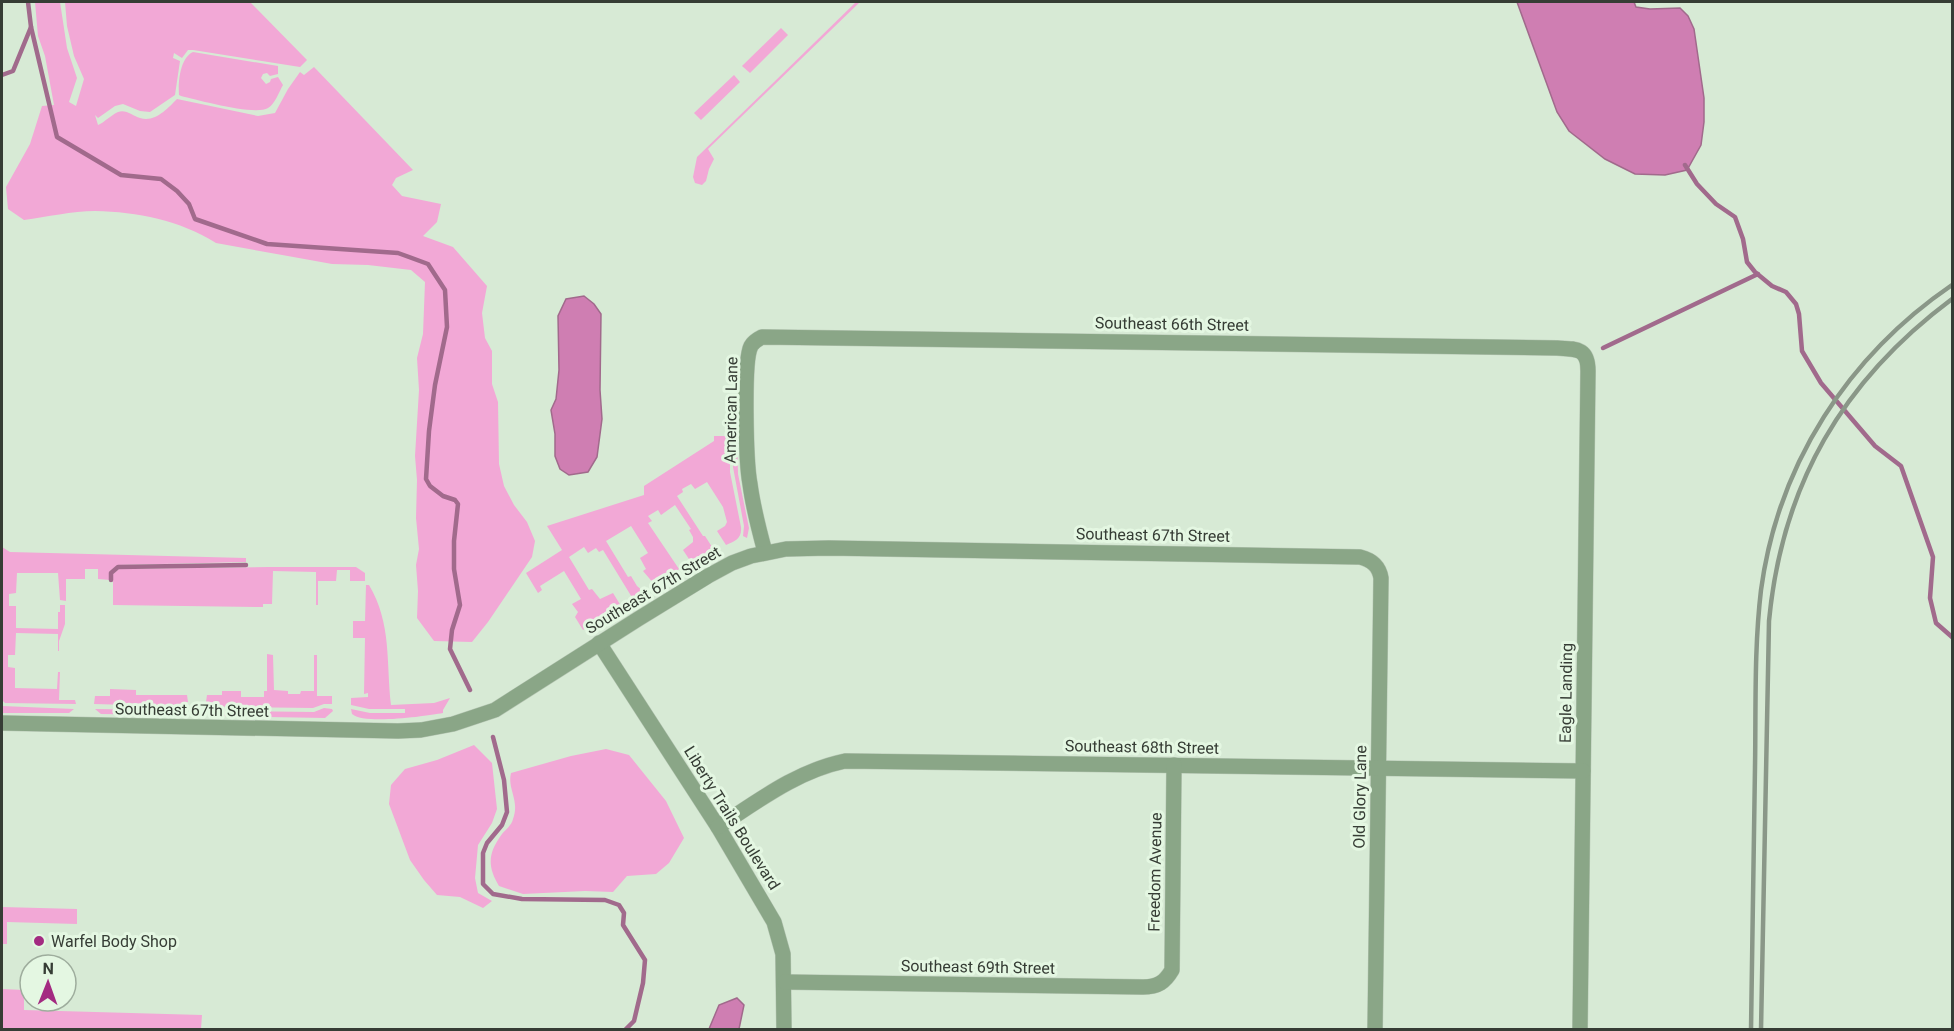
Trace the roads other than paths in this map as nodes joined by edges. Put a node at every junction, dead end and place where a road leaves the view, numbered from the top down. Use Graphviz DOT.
graph roads {
  1 [pos="755,341"];
  2 [pos="1586,357"];
  3 [pos="765,552"];
  4 [pos="1376,566"];
  5 [pos="599,643"];
  6 [pos="2,723"];
  7 [pos="1174,765"];
  8 [pos="1379,769"];
  9 [pos="1583,771"];
  10 [pos="718,827"];
  11 [pos="1167,978"];
  12 [pos="785,982"];
  13 [pos="784,1029"];
  14 [pos="1375,1029"];
  15 [pos="1580,1029"];
  1 -- 2 [label="street, Southeast 66th Street"];
  1 -- 3 [label="street, American Lane"];
  2 -- 9 [label="street, Eagle Landing"];
  3 -- 4 [label="street, Southeast 67th Street"];
  3 -- 5 [label="street, Southeast 67th Street"];
  4 -- 8 [label="street, Old Glory Lane"];
  5 -- 6 [label="street, Southeast 67th Street"];
  5 -- 10 [label="street, Liberty Trails Boulevard"];
  7 -- 8 [label="street, Southeast 68th Street"];
  7 -- 10 [label="street, Southeast 68th Street"];
  7 -- 11 [label="street, Freedom Avenue"];
  8 -- 9 [label="street, Southeast 68th Street"];
  8 -- 14 [label="street, Old Glory Lane"];
  9 -- 15 [label="street, Eagle Landing"];
  10 -- 12 [label="street, Liberty Trails Boulevard"];
  11 -- 12 [label="street, Southeast 69th Street"];
  12 -- 13 [label="street, Liberty Trails Boulevard"];
}
